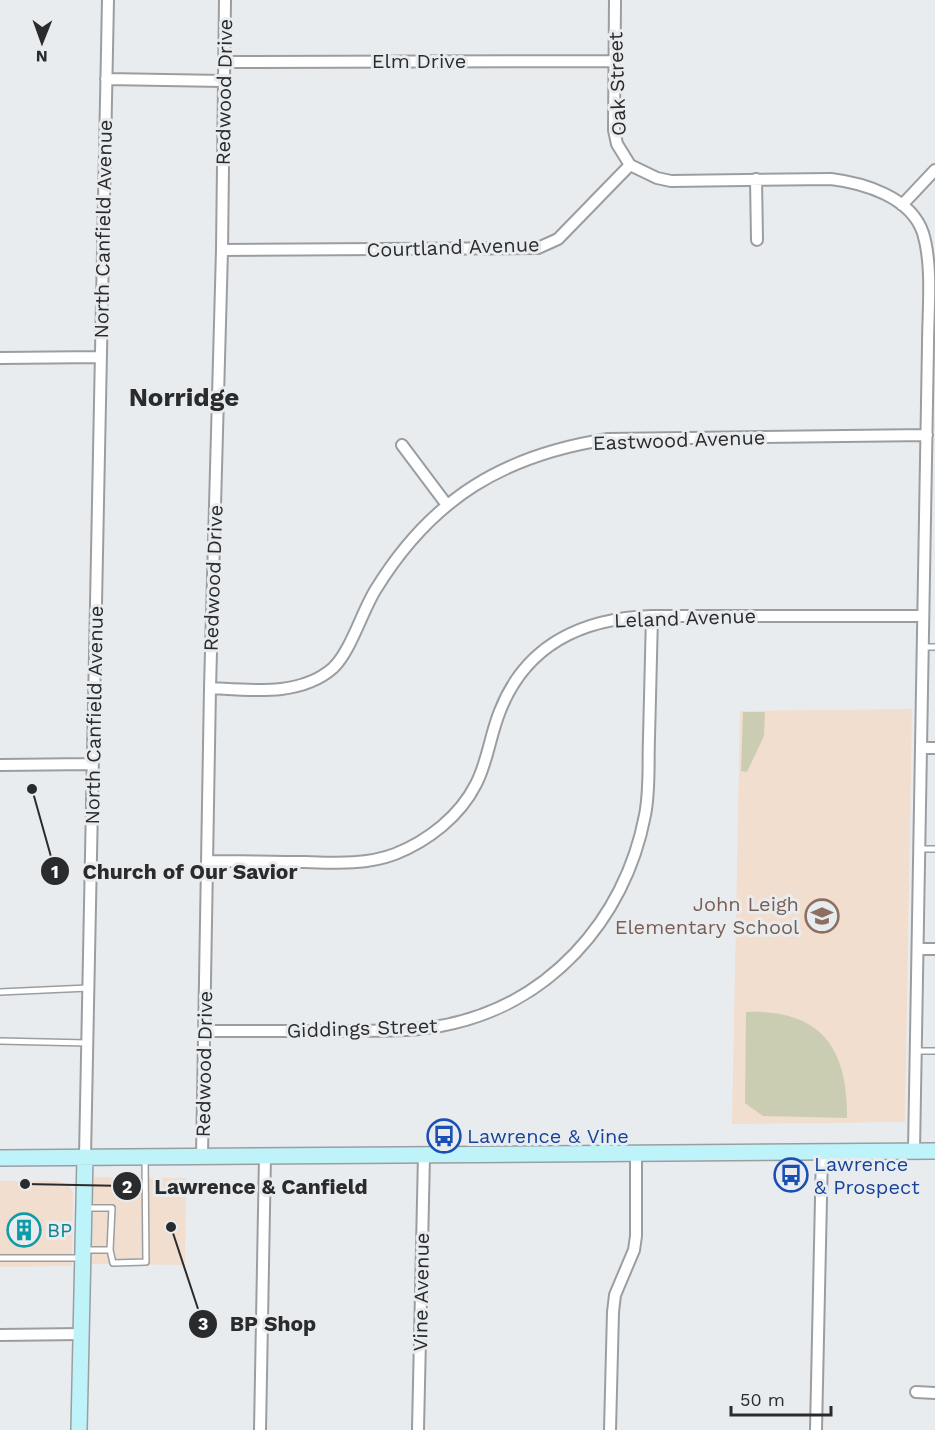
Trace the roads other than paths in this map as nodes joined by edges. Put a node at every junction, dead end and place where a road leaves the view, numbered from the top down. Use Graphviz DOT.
graph roads {
  1 [pos="108,0"];
  2 [pos="225,0"];
  3 [pos="615,0"];
  4 [pos="614,60"];
  5 [pos="224,62"];
  6 [pos="106,80"];
  7 [pos="224,81"];
  8 [pos="630,165"];
  9 [pos="935,170"];
  10 [pos="756,179"];
  11 [pos="902,205"];
  12 [pos="757,240"];
  13 [pos="222,250"];
  14 [pos="932,345"];
  15 [pos="101,357"];
  16 [pos="0,358"];
  17 [pos="927,435"];
  18 [pos="402,445"];
  19 [pos="447,505"];
  20 [pos="930,547"];
  21 [pos="652,616"];
  22 [pos="923,616"];
  23 [pos="923,647"];
  24 [pos="935,647"];
  25 [pos="210,688"];
  26 [pos="921,748"];
  27 [pos="935,748"];
  28 [pos="93,764"];
  29 [pos="0,765"];
  30 [pos="920,849"];
  31 [pos="935,849"];
  32 [pos="209,861"];
  33 [pos="918,949"];
  34 [pos="935,949"];
  35 [pos="88,988"];
  36 [pos="0,992"];
  37 [pos="204,1032"];
  38 [pos="0,1041"];
  39 [pos="87,1044"];
  40 [pos="916,1051"];
  41 [pos="935,1051"];
  42 [pos="914,1151"];
  43 [pos="935,1151"];
  44 [pos="822,1152"];
  45 [pos="636,1153"];
  46 [pos="424,1155"];
  47 [pos="146,1156"];
  48 [pos="202,1156"];
  49 [pos="265,1156"];
  50 [pos="85,1157"];
  51 [pos="0,1158"];
  52 [pos="84,1208"];
  53 [pos="110,1250"];
  54 [pos="83,1254"];
  55 [pos="0,1258"];
  56 [pos="81,1334"];
  57 [pos="0,1335"];
  58 [pos="916,1392"];
  59 [pos="935,1393"];
  60 [pos="79,1430"];
  61 [pos="260,1430"];
  62 [pos="418,1430"];
  63 [pos="610,1430"];
  64 [pos="816,1430"];
  1 -- 6 [label="street, North Canfield Avenue"];
  2 -- 5 [label="street, Redwood Drive"];
  3 -- 4 [label="street, Oak Street"];
  4 -- 5 [label="street, Elm Drive"];
  4 -- 8 [label="street, Oak Street"];
  5 -- 7 [label="street, Redwood Drive"];
  6 -- 7 [label="street"];
  6 -- 15 [label="street, North Canfield Avenue"];
  7 -- 13 [label="street, Redwood Drive"];
  8 -- 10 [label="street"];
  8 -- 13 [label="street, Courtland Avenue"];
  9 -- 11 [label="street"];
  10 -- 11 [label="street"];
  10 -- 12 [label="street"];
  11 -- 14 [label="street"];
  13 -- 25 [label="street, Redwood Drive"];
  14 -- 17 [label="street"];
  15 -- 16 [label="street"];
  15 -- 28 [label="street, North Canfield Avenue"];
  17 -- 19 [label="street, Eastwood Avenue"];
  17 -- 20 [label="street"];
  18 -- 19 [label="street"];
  19 -- 25 [label="street, Eastwood Avenue"];
  20 -- 22 [label="street"];
  21 -- 22 [label="street, Leland Avenue"];
  21 -- 32 [label="street, Leland Avenue"];
  21 -- 37 [label="street, Giddings Street"];
  22 -- 23 [label="street"];
  23 -- 24 [label="lane"];
  23 -- 26 [label="street"];
  25 -- 32 [label="street, Redwood Drive"];
  26 -- 27 [label="street"];
  26 -- 30 [label="street"];
  28 -- 29 [label="street"];
  28 -- 35 [label="street, North Canfield Avenue"];
  30 -- 31 [label="lane"];
  30 -- 33 [label="street"];
  32 -- 37 [label="street, Redwood Drive"];
  33 -- 34 [label="street"];
  33 -- 40 [label="street"];
  35 -- 36 [label="lane"];
  35 -- 39 [label="street, North Canfield Avenue"];
  37 -- 48 [label="street, Redwood Drive"];
  38 -- 39 [label="lane"];
  39 -- 50 [label="street, North Canfield Avenue"];
  40 -- 41 [label="lane"];
  40 -- 42 [label="street"];
  42 -- 43 [label="main road"];
  42 -- 44 [label="main road"];
  44 -- 45 [label="main road"];
  44 -- 64 [label="street"];
  45 -- 46 [label="main road"];
  45 -- 63 [label="street"];
  46 -- 49 [label="main road"];
  46 -- 62 [label="street, Vine Avenue"];
  47 -- 48 [label="main road"];
  47 -- 50 [label="main road"];
  47 -- 53 [label="lane"];
  48 -- 49 [label="main road"];
  49 -- 61 [label="street"];
  50 -- 51 [label="main road"];
  50 -- 52 [label="main road, North Canfield Avenue"];
  52 -- 53 [label="lane"];
  52 -- 54 [label="main road, North Canfield Avenue"];
  53 -- 54 [label="lane"];
  54 -- 55 [label="lane"];
  54 -- 56 [label="main road, North Canfield Avenue"];
  56 -- 57 [label="street"];
  56 -- 60 [label="main road, North Canfield Avenue"];
  58 -- 59 [label="street"];
}
